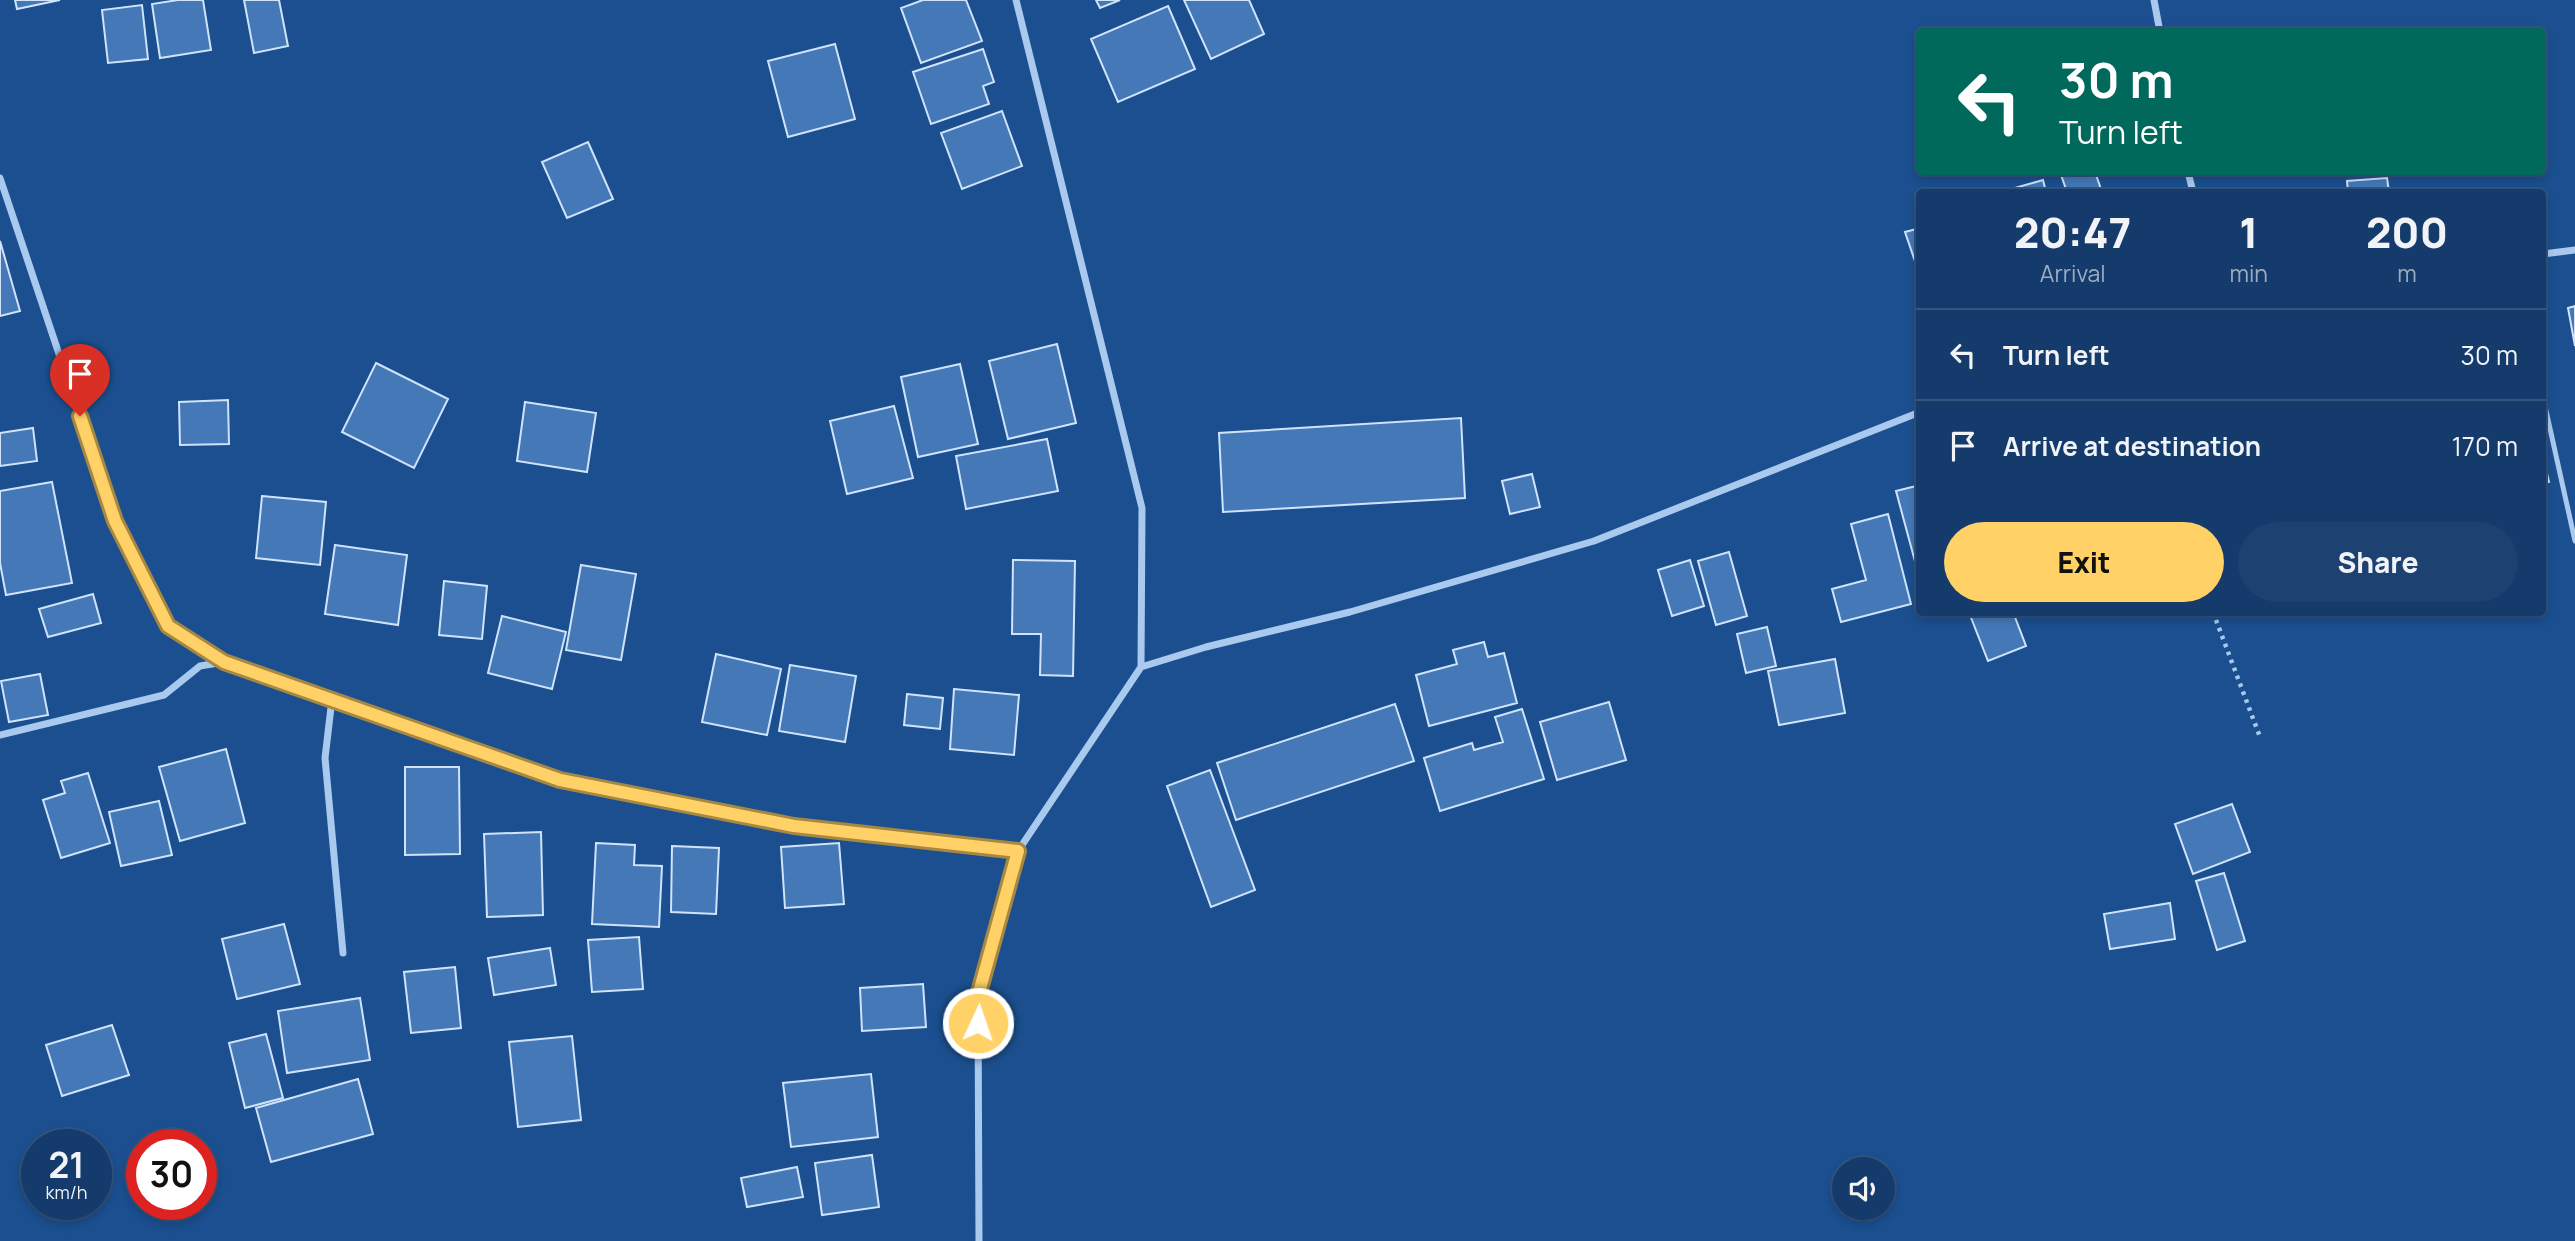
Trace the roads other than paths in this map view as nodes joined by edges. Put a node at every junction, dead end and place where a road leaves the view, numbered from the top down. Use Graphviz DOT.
graph roads {
  1 [pos="1016,0"];
  2 [pos="2154,0"];
  3 [pos="2159,28"];
  4 [pos="0,178"];
  5 [pos="2575,250"];
  6 [pos="2546,254"];
  7 [pos="2546,410"];
  8 [pos="1916,413"];
  9 [pos="2575,541"];
  10 [pos="224,662"];
  11 [pos="1141,667"];
  12 [pos="332,699"];
  13 [pos="0,735"];
  14 [pos="1018,851"];
  15 [pos="343,953"];
  16 [pos="979,1241"];
  1 -- 11 [label="street"];
  2 -- 3 [label="street"];
  4 -- 10 [label="street"];
  5 -- 6 [label="street"];
  7 -- 9 [label="lane"];
  8 -- 11 [label="street"];
  10 -- 12 [label="street"];
  10 -- 13 [label="street"];
  11 -- 14 [label="street"];
  12 -- 14 [label="street"];
  12 -- 15 [label="street"];
  14 -- 16 [label="street"];
}
